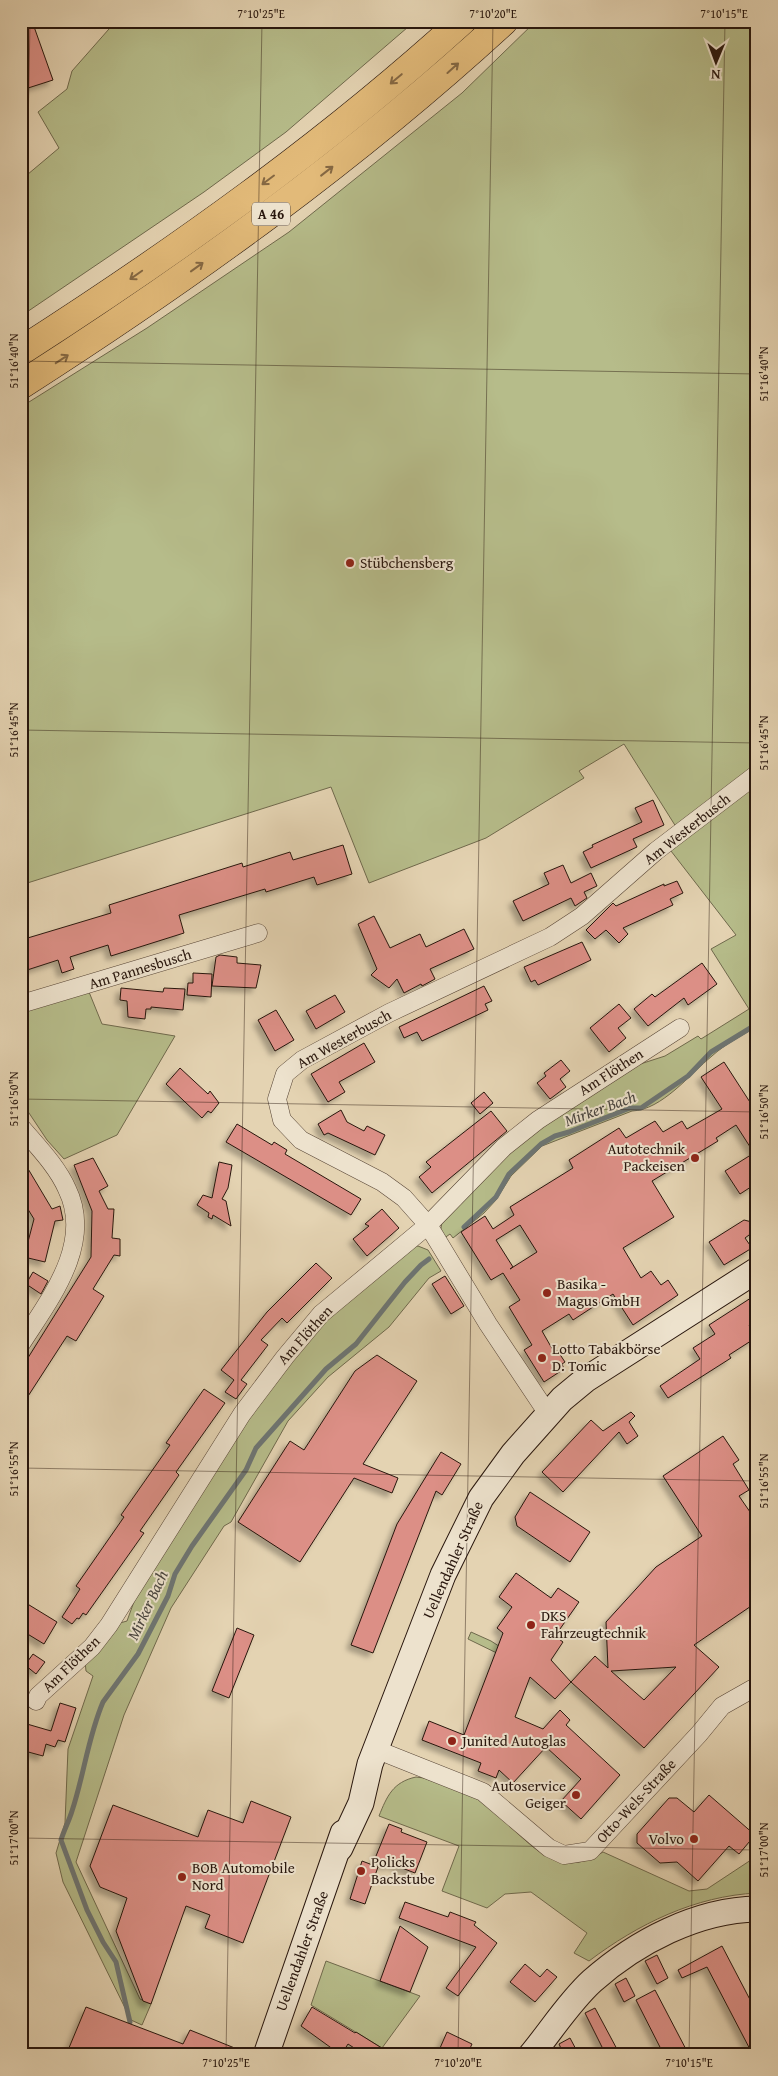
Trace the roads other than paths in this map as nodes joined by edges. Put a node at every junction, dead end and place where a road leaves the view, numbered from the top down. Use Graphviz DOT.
graph roads {
  1 [pos="462,21"];
  2 [pos="504,21"];
  3 [pos="21,351"];
  4 [pos="21,385"];
  5 [pos="757,774"];
  6 [pos="258,933"];
  7 [pos="21,1004"];
  8 [pos="680,1028"];
  9 [pos="21,1127"];
  10 [pos="428,1225"];
  11 [pos="757,1270"];
  12 [pos="21,1344"];
  13 [pos="548,1414"];
  14 [pos="752,1689"];
  15 [pos="36,1701"];
  16 [pos="372,1756"];
  17 [pos="757,1909"];
  18 [pos="266,2055"];
  19 [pos="531,2055"];
  1 -- 3 [label="highway, A 46, one-way"];
  4 -- 2 [label="highway, A 46, one-way"];
  5 -- 10 [label="street, Am Westerbusch"];
  6 -- 7 [label="street, Am Pannesbusch"];
  8 -- 10 [label="street, Am Flöthen"];
  9 -- 12 [label="street"];
  10 -- 13 [label="street, Am Westerbusch"];
  10 -- 15 [label="street, Am Flöthen"];
  11 -- 13 [label="main road, Uellendahler Straße"];
  13 -- 16 [label="main road, Uellendahler Straße"];
  14 -- 16 [label="street, Otto-Wels-Straße"];
  16 -- 18 [label="main road, Uellendahler Straße"];
  17 -- 19 [label="main road"];
}
